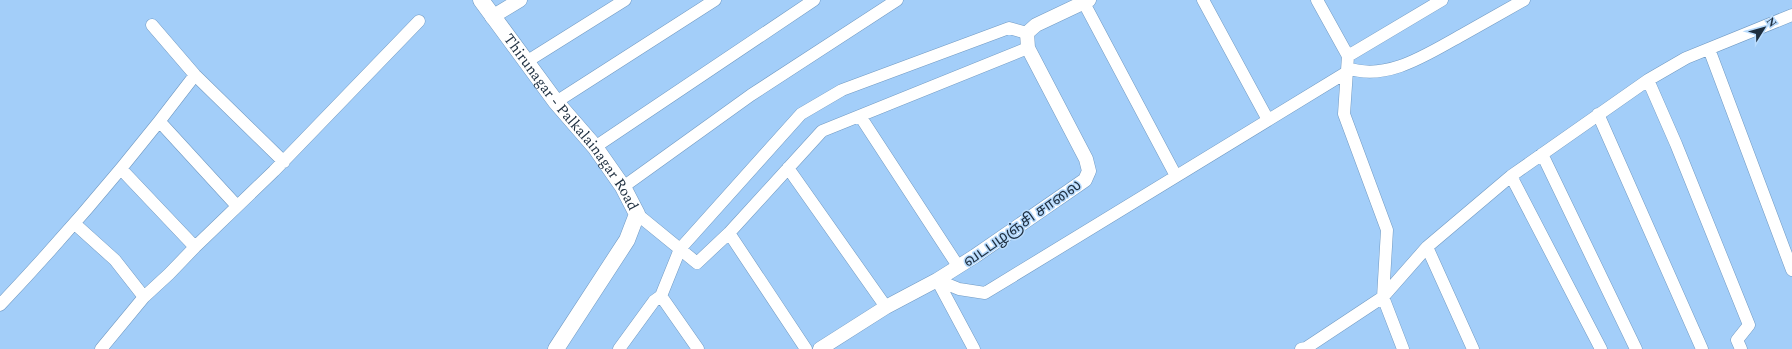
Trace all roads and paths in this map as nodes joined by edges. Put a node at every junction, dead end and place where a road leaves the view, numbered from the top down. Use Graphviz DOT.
graph roads {
  1 [pos="481,0"];
  2 [pos="520,0"];
  3 [pos="625,0"];
  4 [pos="714,0"];
  5 [pos="814,0"];
  6 [pos="897,0"];
  7 [pos="1203,0"];
  8 [pos="1317,0"];
  9 [pos="1524,0"];
  10 [pos="1086,1"];
  11 [pos="1437,1"];
  12 [pos="1792,15"];
  13 [pos="492,17"];
  14 [pos="419,21"];
  15 [pos="152,25"];
  16 [pos="1026,33"];
  17 [pos="1028,48"];
  18 [pos="1709,49"];
  19 [pos="526,62"];
  20 [pos="1348,65"];
  21 [pos="195,75"];
  22 [pos="1648,80"];
  23 [pos="556,102"];
  24 [pos="1598,114"];
  25 [pos="860,116"];
  26 [pos="1268,120"];
  27 [pos="160,122"];
  28 [pos="594,147"];
  29 [pos="1542,154"];
  30 [pos="284,162"];
  31 [pos="788,168"];
  32 [pos="122,170"];
  33 [pos="1176,176"];
  34 [pos="1511,176"];
  35 [pos="623,187"];
  36 [pos="237,206"];
  37 [pos="637,214"];
  38 [pos="75,224"];
  39 [pos="729,233"];
  40 [pos="195,247"];
  41 [pos="1427,247"];
  42 [pos="680,249"];
  43 [pos="958,266"];
  44 [pos="1792,270"];
  45 [pos="937,280"];
  46 [pos="661,296"];
  47 [pos="1383,296"];
  48 [pos="144,297"];
  49 [pos="0,305"];
  50 [pos="886,307"];
  51 [pos="1305,348"];
  52 [pos="101,349"];
  53 [pos="556,349"];
  54 [pos="619,349"];
  55 [pos="698,349"];
  56 [pos="806,349"];
  57 [pos="820,349"];
  58 [pos="974,349"];
  59 [pos="1403,349"];
  60 [pos="1473,349"];
  61 [pos="1601,349"];
  62 [pos="1636,349"];
  63 [pos="1702,349"];
  64 [pos="1742,349"];
  1 -- 13 [label="main road, Thirunagar - Palkalainagar Road"];
  2 -- 13 [label="street"];
  3 -- 19 [label="street"];
  4 -- 23 [label="street"];
  5 -- 28 [label="street"];
  6 -- 35 [label="street"];
  7 -- 26 [label="street"];
  8 -- 20 [label="street"];
  9 -- 20 [label="street"];
  10 -- 16 [label="street"];
  10 -- 33 [label="street"];
  11 -- 20 [label="street"];
  12 -- 18 [label="street"];
  13 -- 19 [label="main road, Thirunagar - Palkalainagar Road"];
  14 -- 30 [label="street"];
  15 -- 21 [label="street"];
  16 -- 17 [label="street, வடபழஞ்சி சாலை"];
  16 -- 42 [label="street"];
  17 -- 25 [label="street"];
  17 -- 43 [label="street, வடபழஞ்சி சாலை"];
  18 -- 22 [label="street"];
  18 -- 44 [label="street"];
  19 -- 23 [label="main road, Thirunagar - Palkalainagar Road"];
  20 -- 26 [label="street"];
  20 -- 47 [label="street"];
  21 -- 27 [label="street"];
  21 -- 30 [label="street"];
  22 -- 24 [label="street"];
  22 -- 64 [label="street"];
  23 -- 28 [label="main road, Thirunagar - Palkalainagar Road"];
  24 -- 29 [label="street"];
  24 -- 63 [label="street"];
  25 -- 31 [label="street"];
  25 -- 43 [label="street"];
  26 -- 33 [label="street"];
  27 -- 32 [label="street"];
  27 -- 36 [label="street"];
  28 -- 35 [label="main road, Thirunagar - Palkalainagar Road"];
  29 -- 34 [label="street"];
  29 -- 62 [label="street"];
  30 -- 36 [label="street"];
  31 -- 39 [label="street"];
  31 -- 50 [label="street"];
  32 -- 38 [label="street"];
  32 -- 40 [label="street"];
  33 -- 45 [label="street"];
  34 -- 41 [label="street"];
  34 -- 61 [label="street"];
  35 -- 37 [label="main road, Thirunagar - Palkalainagar Road"];
  36 -- 40 [label="street"];
  37 -- 42 [label="street"];
  37 -- 53 [label="main road, Thirunagar - Palkalainagar Road"];
  38 -- 48 [label="street"];
  38 -- 49 [label="street"];
  39 -- 42 [label="street"];
  39 -- 56 [label="street"];
  40 -- 48 [label="street"];
  41 -- 47 [label="street"];
  41 -- 60 [label="street"];
  42 -- 46 [label="street"];
  43 -- 45 [label="street, வடபழஞ்சி சாலை"];
  45 -- 50 [label="street, வடபழஞ்சி சாலை"];
  45 -- 58 [label="street"];
  46 -- 54 [label="street"];
  46 -- 55 [label="street"];
  47 -- 51 [label="street"];
  47 -- 59 [label="street"];
  48 -- 52 [label="street"];
  50 -- 57 [label="street, வடபழஞ்சி சாலை"];
}
